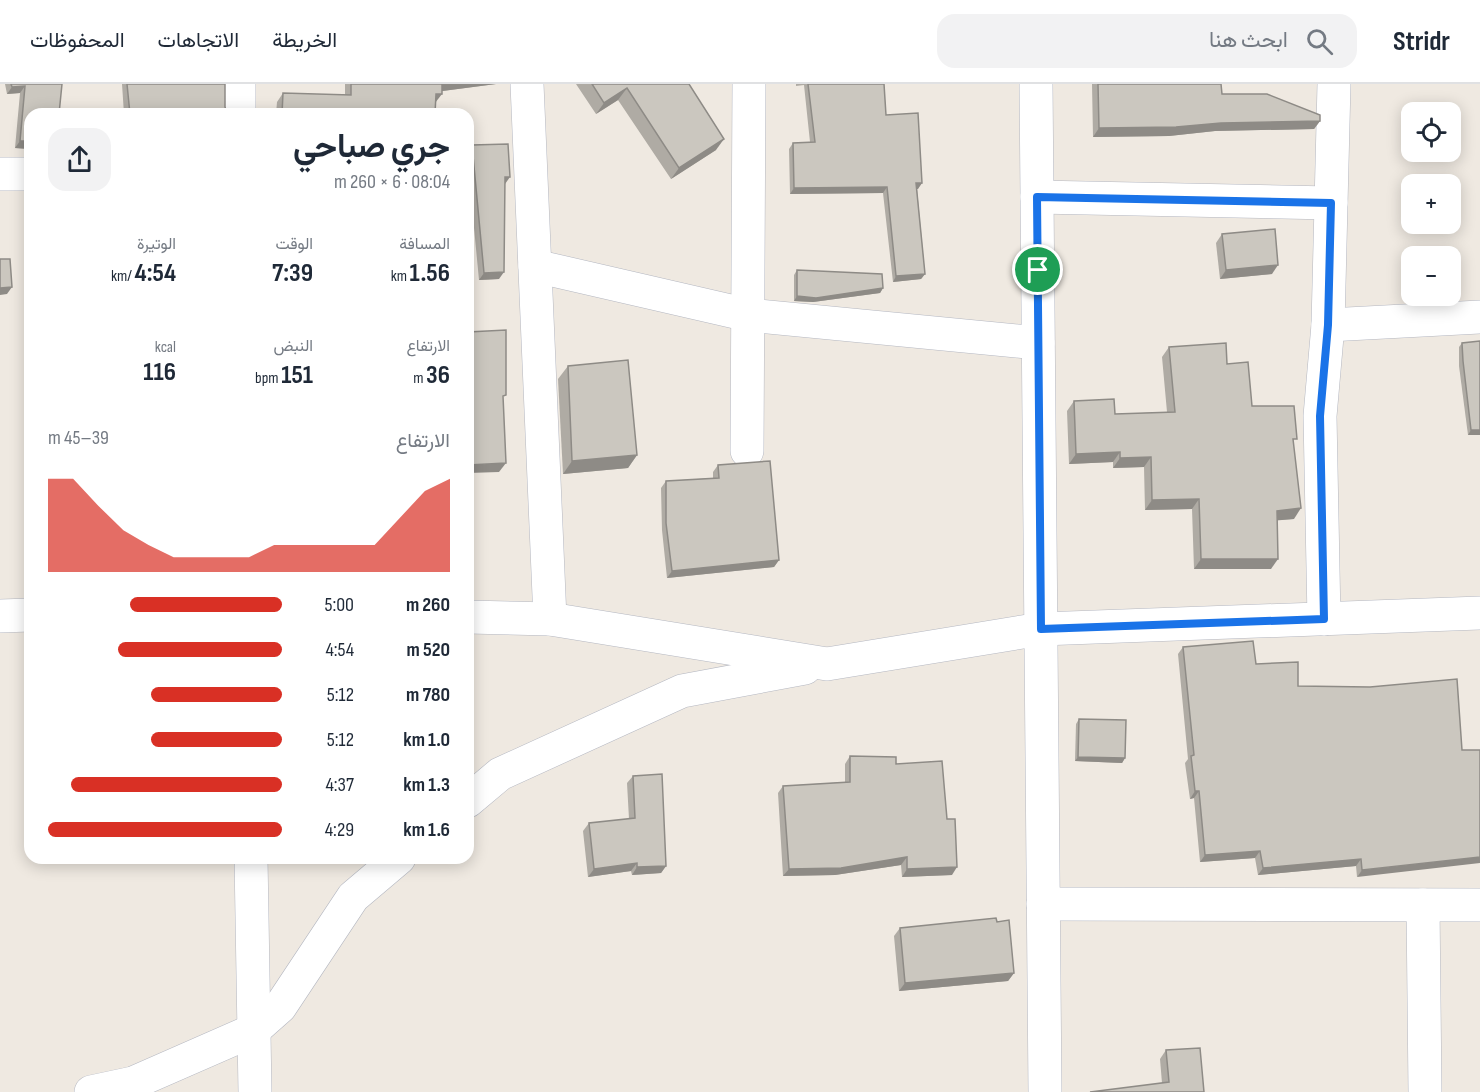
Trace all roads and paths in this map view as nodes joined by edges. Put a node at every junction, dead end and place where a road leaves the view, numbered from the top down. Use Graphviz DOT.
graph roads {
  1 [pos="239,84"];
  2 [pos="527,84"];
  3 [pos="749,84"];
  4 [pos="1036,84"];
  5 [pos="1334,84"];
  6 [pos="239,108"];
  7 [pos="0,174"];
  8 [pos="24,174"];
  9 [pos="1037,197"];
  10 [pos="1331,203"];
  11 [pos="535,266"];
  12 [pos="748,315"];
  13 [pos="1480,317"];
  14 [pos="1328,325"];
  15 [pos="1038,343"];
  16 [pos="747,451"];
  17 [pos="1480,613"];
  18 [pos="24,615"];
  19 [pos="0,616"];
  20 [pos="474,617"];
  21 [pos="1324,619"];
  22 [pos="550,620"];
  23 [pos="1041,629"];
  24 [pos="827,664"];
  25 [pos="474,796"];
  26 [pos="251,864"];
  27 [pos="392,864"];
  28 [pos="1043,904"];
  29 [pos="1423,905"];
  30 [pos="1480,905"];
  31 [pos="254,1030"];
  32 [pos="91,1092"];
  33 [pos="255,1092"];
  34 [pos="1045,1092"];
  35 [pos="1425,1092"];
  1 -- 6 [label="street"];
  2 -- 11 [label="street"];
  3 -- 12 [label="street"];
  4 -- 9 [label="street"];
  5 -- 10 [label="street"];
  7 -- 8 [label="street"];
  9 -- 10 [label="street"];
  9 -- 15 [label="street"];
  10 -- 14 [label="street"];
  11 -- 12 [label="street"];
  11 -- 22 [label="street"];
  12 -- 15 [label="street"];
  12 -- 16 [label="street"];
  13 -- 14 [label="street"];
  14 -- 21 [label="street"];
  15 -- 23 [label="street"];
  17 -- 21 [label="street"];
  18 -- 19 [label="street"];
  20 -- 22 [label="street"];
  21 -- 23 [label="street"];
  22 -- 24 [label="street"];
  23 -- 24 [label="street"];
  23 -- 28 [label="street"];
  24 -- 25 [label="street"];
  26 -- 31 [label="street"];
  27 -- 31 [label="street"];
  28 -- 29 [label="street"];
  28 -- 34 [label="street"];
  29 -- 30 [label="street"];
  29 -- 35 [label="street"];
  31 -- 32 [label="street"];
  31 -- 33 [label="street"];
}
